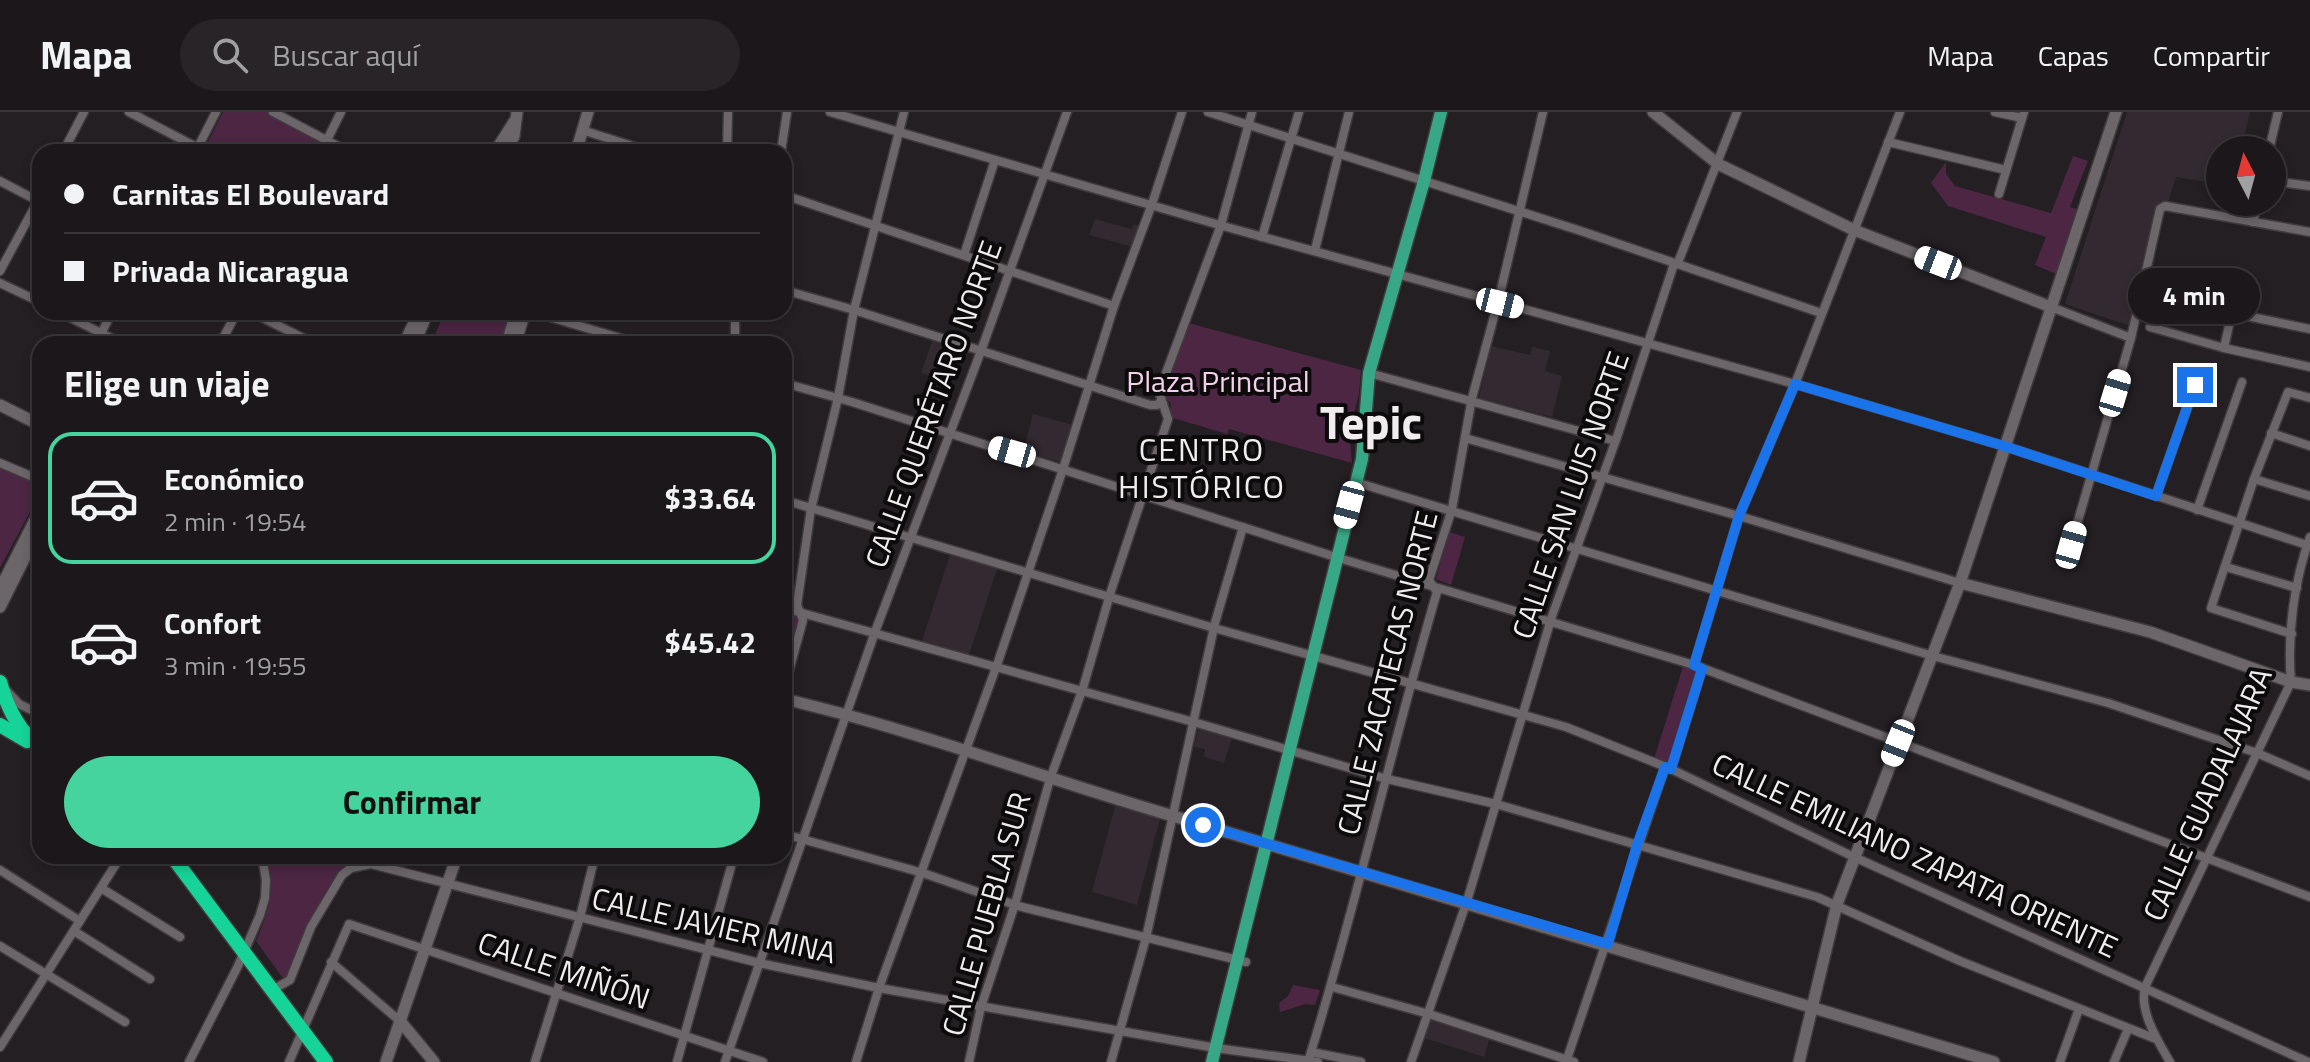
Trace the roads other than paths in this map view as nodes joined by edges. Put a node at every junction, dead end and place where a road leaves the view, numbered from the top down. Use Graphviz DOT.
graph roads {
  1 [pos="84,112"];
  2 [pos="129,112"];
  3 [pos="216,112"];
  4 [pos="273,112"];
  5 [pos="341,112"];
  6 [pos="588,112"];
  7 [pos="728,112"];
  8 [pos="787,112"];
  9 [pos="830,112"];
  10 [pos="904,112"];
  11 [pos="1067,112"];
  12 [pos="1182,112"];
  13 [pos="1208,112"];
  14 [pos="1252,112"];
  15 [pos="1299,112"];
  16 [pos="1349,112"];
  17 [pos="1441,112"];
  18 [pos="1543,112"];
  19 [pos="1653,112"];
  20 [pos="1737,112"];
  21 [pos="1900,112"];
  22 [pos="1995,112"];
  23 [pos="2116,112"];
  24 [pos="2278,112"];
  25 [pos="2023,115"];
  26 [pos="516,116"];
  27 [pos="1248,124"];
  28 [pos="582,130"];
  29 [pos="899,131"];
  30 [pos="2272,136"];
  31 [pos="1292,138"];
  32 [pos="326,141"];
  33 [pos="1888,142"];
  34 [pos="67,144"];
  35 [pos="189,144"];
  36 [pos="203,144"];
  37 [pos="325,144"];
  38 [pos="332,144"];
  39 [pos="500,144"];
  40 [pos="510,144"];
  41 [pos="576,144"];
  42 [pos="626,144"];
  43 [pos="727,144"];
  44 [pos="782,144"];
  45 [pos="1338,152"];
  46 [pos="995,160"];
  47 [pos="1718,164"];
  48 [pos="2006,170"];
  49 [pos="1042,174"];
  50 [pos="0,181"];
  51 [pos="1424,181"];
  52 [pos="2286,183"];
  53 [pos="2310,186"];
  54 [pos="1999,194"];
  55 [pos="32,197"];
  56 [pos="792,198"];
  57 [pos="1152,204"];
  58 [pos="1520,212"];
  59 [pos="32,213"];
  60 [pos="2254,216"];
  61 [pos="2253,222"];
  62 [pos="1221,225"];
  63 [pos="876,227"];
  64 [pos="1854,230"];
  65 [pos="2310,232"];
  66 [pos="1262,237"];
  67 [pos="1315,250"];
  68 [pos="964,255"];
  69 [pos="1677,264"];
  70 [pos="0,271"];
  71 [pos="1010,271"];
  72 [pos="1398,273"];
  73 [pos="0,283"];
  74 [pos="2238,285"];
  75 [pos="792,292"];
  76 [pos="32,298"];
  77 [pos="1498,302"];
  78 [pos="1114,306"];
  79 [pos="2051,307"];
  80 [pos="854,310"];
  81 [pos="1821,313"];
  82 [pos="2232,313"];
  83 [pos="75,320"];
  84 [pos="108,320"];
  85 [pos="267,320"];
  86 [pos="559,320"];
  87 [pos="2150,327"];
  88 [pos="2310,329"];
  89 [pos="101,333"];
  90 [pos="100,336"];
  91 [pos="107,336"];
  92 [pos="299,336"];
  93 [pos="612,336"];
  94 [pos="2131,338"];
  95 [pos="1647,343"];
  96 [pos="2224,348"];
  97 [pos="981,351"];
  98 [pos="2310,367"];
  99 [pos="1369,373"];
  100 [pos="2242,382"];
  101 [pos="1795,384"];
  102 [pos="792,385"];
  103 [pos="2195,385"];
  104 [pos="1089,386"];
  105 [pos="838,398"];
  106 [pos="2310,398"];
  107 [pos="1160,402"];
  108 [pos="1472,402"];
  109 [pos="0,405"];
  110 [pos="32,421"];
  111 [pos="949,433"];
  112 [pos="2271,433"];
  113 [pos="1465,438"];
  114 [pos="1615,441"];
  115 [pos="2004,446"];
  116 [pos="2310,446"];
  117 [pos="0,463"];
  118 [pos="1063,469"];
  119 [pos="2090,475"];
  120 [pos="32,477"];
  121 [pos="1602,477"];
  122 [pos="2254,479"];
  123 [pos="1355,482"];
  124 [pos="1142,496"];
  125 [pos="2156,496"];
  126 [pos="2310,496"];
  127 [pos="792,503"];
  128 [pos="811,509"];
  129 [pos="2197,510"];
  130 [pos="1452,512"];
  131 [pos="1739,516"];
  132 [pos="2239,524"];
  133 [pos="32,526"];
  134 [pos="1243,527"];
  135 [pos="910,538"];
  136 [pos="2309,541"];
  137 [pos="32,543"];
  138 [pos="2071,545"];
  139 [pos="1577,548"];
  140 [pos="1335,557"];
  141 [pos="2226,567"];
  142 [pos="1028,571"];
  143 [pos="1960,583"];
  144 [pos="1435,587"];
  145 [pos="2297,588"];
  146 [pos="0,589"];
  147 [pos="1719,590"];
  148 [pos="1110,596"];
  149 [pos="0,607"];
  150 [pos="792,610"];
  151 [pos="800,613"];
  152 [pos="1551,621"];
  153 [pos="1214,628"];
  154 [pos="875,632"];
  155 [pos="2292,634"];
  156 [pos="1311,655"];
  157 [pos="1933,656"];
  158 [pos="792,660"];
  159 [pos="1698,667"];
  160 [pos="996,668"];
  161 [pos="1410,682"];
  162 [pos="2291,682"];
  163 [pos="0,683"];
  164 [pos="2310,685"];
  165 [pos="1081,692"];
  166 [pos="792,701"];
  167 [pos="32,710"];
  168 [pos="846,714"];
  169 [pos="1522,714"];
  170 [pos="0,717"];
  171 [pos="1194,722"];
  172 [pos="0,725"];
  173 [pos="16,735"];
  174 [pos="32,739"];
  175 [pos="1898,743"];
  176 [pos="32,744"];
  177 [pos="1288,749"];
  178 [pos="965,751"];
  179 [pos="2257,753"];
  180 [pos="1668,768"];
  181 [pos="2310,776"];
  182 [pos="1050,779"];
  183 [pos="1387,779"];
  184 [pos="1496,804"];
  185 [pos="1173,816"];
  186 [pos="792,837"];
  187 [pos="802,840"];
  188 [pos="1268,843"];
  189 [pos="1637,845"];
  190 [pos="1854,857"];
  191 [pos="2207,858"];
  192 [pos="116,864"];
  193 [pos="178,864"];
  194 [pos="263,864"];
  195 [pos="454,864"];
  196 [pos="593,864"];
  197 [pos="732,864"];
  198 [pos="0,870"];
  199 [pos="1362,872"];
  200 [pos="923,873"];
  201 [pos="447,884"];
  202 [pos="101,888"];
  203 [pos="2310,897"];
  204 [pos="1467,901"];
  205 [pos="1015,904"];
  206 [pos="1837,904"];
  207 [pos="580,917"];
  208 [pos="80,921"];
  209 [pos="74,931"];
  210 [pos="180,937"];
  211 [pos="1146,938"];
  212 [pos="1608,944"];
  213 [pos="0,946"];
  214 [pos="426,949"];
  215 [pos="709,950"];
  216 [pos="242,953"];
  217 [pos="331,962"];
  218 [pos="759,963"];
  219 [pos="1240,963"];
  220 [pos="46,975"];
  221 [pos="150,979"];
  222 [pos="1332,987"];
  223 [pos="2145,987"];
  224 [pos="879,988"];
  225 [pos="272,990"];
  226 [pos="557,994"];
  227 [pos="981,1007"];
  228 [pos="1813,1007"];
  229 [pos="2079,1009"];
  230 [pos="1429,1014"];
  231 [pos="125,1022"];
  232 [pos="401,1022"];
  233 [pos="302,1029"];
  234 [pos="2128,1029"];
  235 [pos="1120,1030"];
  236 [pos="685,1037"];
  237 [pos="2156,1039"];
  238 [pos="0,1047"];
  239 [pos="1216,1048"];
  240 [pos="729,1051"];
  241 [pos="1312,1059"];
  242 [pos="1569,1061"];
  243 [pos="189,1062"];
  244 [pos="289,1062"];
  245 [pos="326,1062"];
  246 [pos="386,1062"];
  247 [pos="434,1062"];
  248 [pos="535,1062"];
  249 [pos="677,1062"];
  250 [pos="725,1062"];
  251 [pos="763,1062"];
  252 [pos="856,1062"];
  253 [pos="969,1062"];
  254 [pos="1111,1062"];
  255 [pos="1212,1062"];
  256 [pos="1361,1062"];
  257 [pos="1411,1062"];
  258 [pos="1799,1062"];
  259 [pos="1994,1062"];
  260 [pos="2060,1062"];
  261 [pos="2114,1062"];
  262 [pos="2170,1062"];
  263 [pos="2308,1062"];
  1 -- 34 [label="street"];
  2 -- 35 [label="street"];
  3 -- 36 [label="street"];
  4 -- 32 [label="street"];
  5 -- 32 [label="street"];
  6 -- 28 [label="main road"];
  7 -- 43 [label="street"];
  8 -- 44 [label="street"];
  9 -- 29 [label="street"];
  10 -- 29 [label="street"];
  11 -- 49 [label="street, CALLE QUERÉTARO NORTE"];
  12 -- 57 [label="street"];
  13 -- 27 [label="street"];
  14 -- 27 [label="street, CALLE PUEBLA SUR"];
  15 -- 31 [label="street"];
  16 -- 45 [label="street"];
  17 -- 51 [label="main road"];
  18 -- 58 [label="street, CALLE ZACATECAS NORTE"];
  19 -- 47 [label="main road"];
  20 -- 47 [label="street, CALLE SAN LUIS NORTE"];
  21 -- 33 [label="street"];
  22 -- 25 [label="street"];
  23 -- 79 [label="main road"];
  24 -- 30 [label="street"];
  25 -- 48 [label="street"];
  26 -- 39 [label="main road"];
  26 -- 40 [label="main road"];
  27 -- 31 [label="street"];
  27 -- 62 [label="street, CALLE PUEBLA SUR"];
  28 -- 41 [label="main road"];
  28 -- 42 [label="street"];
  29 -- 46 [label="street"];
  29 -- 63 [label="street"];
  31 -- 45 [label="street"];
  31 -- 66 [label="street"];
  32 -- 37 [label="street"];
  32 -- 38 [label="street"];
  33 -- 48 [label="street"];
  33 -- 64 [label="street"];
  45 -- 51 [label="street"];
  45 -- 67 [label="street"];
  46 -- 49 [label="street"];
  46 -- 68 [label="street"];
  47 -- 64 [label="main road"];
  47 -- 69 [label="street, CALLE SAN LUIS NORTE"];
  48 -- 54 [label="street"];
  49 -- 57 [label="street"];
  49 -- 71 [label="street, CALLE QUERÉTARO NORTE"];
  50 -- 55 [label="street"];
  51 -- 58 [label="street"];
  51 -- 72 [label="main road"];
  52 -- 53 [label="street"];
  56 -- 63 [label="street"];
  57 -- 62 [label="street"];
  57 -- 78 [label="street"];
  58 -- 69 [label="street"];
  58 -- 77 [label="street, CALLE ZACATECAS NORTE"];
  59 -- 70 [label="street"];
  60 -- 61 [label="street"];
  61 -- 65 [label="street"];
  61 -- 94 [label="street"];
  62 -- 66 [label="street"];
  62 -- 107 [label="street, CALLE PUEBLA SUR"];
  63 -- 68 [label="street"];
  63 -- 80 [label="street"];
  64 -- 79 [label="main road"];
  64 -- 81 [label="street"];
  66 -- 67 [label="street"];
  67 -- 72 [label="street"];
  68 -- 71 [label="street"];
  69 -- 81 [label="street"];
  69 -- 95 [label="street, CALLE SAN LUIS NORTE"];
  71 -- 78 [label="street"];
  71 -- 97 [label="street, CALLE QUERÉTARO NORTE"];
  72 -- 77 [label="street"];
  72 -- 99 [label="main road"];
  73 -- 76 [label="street"];
  74 -- 82 [label="street"];
  75 -- 80 [label="street"];
  77 -- 95 [label="street"];
  77 -- 108 [label="street, CALLE ZACATECAS NORTE"];
  78 -- 104 [label="street"];
  79 -- 94 [label="street"];
  79 -- 115 [label="main road"];
  80 -- 97 [label="street"];
  80 -- 105 [label="street"];
  81 -- 101 [label="street"];
  82 -- 88 [label="street"];
  82 -- 96 [label="street"];
  83 -- 89 [label="street"];
  84 -- 89 [label="street"];
  85 -- 92 [label="street"];
  86 -- 93 [label="street"];
  87 -- 96 [label="street"];
  89 -- 90 [label="street"];
  89 -- 91 [label="street"];
  94 -- 119 [label="street"];
  95 -- 101 [label="street"];
  95 -- 114 [label="street, CALLE SAN LUIS NORTE"];
  96 -- 98 [label="street"];
  97 -- 104 [label="street"];
  97 -- 111 [label="street, CALLE QUERÉTARO NORTE"];
  99 -- 108 [label="street"];
  99 -- 123 [label="main road"];
  100 -- 129 [label="street"];
  101 -- 115 [label="street"];
  101 -- 131 [label="street"];
  102 -- 105 [label="street"];
  103 -- 125 [label="street"];
  104 -- 107 [label="street"];
  104 -- 118 [label="street"];
  105 -- 111 [label="street"];
  105 -- 128 [label="street"];
  106 -- 112 [label="street"];
  107 -- 124 [label="street, CALLE PUEBLA SUR"];
  108 -- 113 [label="street, CALLE ZACATECAS NORTE"];
  108 -- 114 [label="street"];
  109 -- 110 [label="main road"];
  111 -- 118 [label="street"];
  111 -- 135 [label="street, CALLE QUERÉTARO NORTE"];
  112 -- 116 [label="street"];
  112 -- 122 [label="street"];
  113 -- 121 [label="street"];
  113 -- 130 [label="street, CALLE ZACATECAS NORTE"];
  114 -- 121 [label="street, CALLE SAN LUIS NORTE"];
  115 -- 119 [label="street"];
  115 -- 143 [label="main road"];
  117 -- 120 [label="street"];
  118 -- 124 [label="street"];
  118 -- 142 [label="street"];
  119 -- 125 [label="street"];
  119 -- 138 [label="street"];
  121 -- 131 [label="street"];
  121 -- 139 [label="street, CALLE SAN LUIS NORTE"];
  122 -- 126 [label="street"];
  122 -- 132 [label="street"];
  123 -- 130 [label="street"];
  123 -- 140 [label="main road"];
  124 -- 134 [label="street"];
  124 -- 148 [label="street, CALLE PUEBLA SUR"];
  125 -- 129 [label="street"];
  127 -- 128 [label="street, CALLE EMILIANO ZAPATA ORIENTE"];
  128 -- 135 [label="street, CALLE EMILIANO ZAPATA ORIENTE"];
  128 -- 151 [label="street"];
  129 -- 132 [label="street"];
  130 -- 139 [label="street"];
  130 -- 144 [label="street, CALLE ZACATECAS NORTE"];
  131 -- 143 [label="street"];
  131 -- 147 [label="street"];
  132 -- 136 [label="street"];
  132 -- 141 [label="street"];
  133 -- 146 [label="main road"];
  134 -- 140 [label="street"];
  134 -- 153 [label="street"];
  135 -- 142 [label="street, CALLE EMILIANO ZAPATA ORIENTE"];
  135 -- 154 [label="street, CALLE QUERÉTARO NORTE"];
  136 -- 145 [label="street, CALLE GUADALAJARA"];
  137 -- 149 [label="main road"];
  139 -- 147 [label="street"];
  139 -- 152 [label="street, CALLE SAN LUIS NORTE"];
  140 -- 144 [label="street"];
  140 -- 156 [label="main road"];
  141 -- 145 [label="street"];
  141 -- 155 [label="street"];
  142 -- 148 [label="street, CALLE EMILIANO ZAPATA ORIENTE"];
  142 -- 160 [label="street"];
  143 -- 157 [label="main road"];
  143 -- 162 [label="main road"];
  144 -- 152 [label="street"];
  144 -- 161 [label="street, CALLE ZACATECAS NORTE"];
  145 -- 155 [label="street, CALLE GUADALAJARA"];
  147 -- 157 [label="street"];
  147 -- 159 [label="street"];
  148 -- 153 [label="street, CALLE EMILIANO ZAPATA ORIENTE"];
  148 -- 165 [label="street, CALLE PUEBLA SUR"];
  150 -- 151 [label="street"];
  151 -- 154 [label="street"];
  151 -- 158 [label="street"];
  152 -- 159 [label="street"];
  152 -- 169 [label="street, CALLE SAN LUIS NORTE"];
  153 -- 156 [label="street, CALLE EMILIANO ZAPATA ORIENTE"];
  153 -- 171 [label="street"];
  154 -- 160 [label="street"];
  154 -- 168 [label="street, CALLE QUERÉTARO NORTE"];
  155 -- 162 [label="street, CALLE GUADALAJARA"];
  156 -- 161 [label="street, CALLE EMILIANO ZAPATA ORIENTE"];
  156 -- 177 [label="main road"];
  157 -- 175 [label="main road"];
  157 -- 179 [label="street"];
  159 -- 175 [label="street"];
  159 -- 180 [label="street"];
  160 -- 165 [label="street"];
  160 -- 178 [label="street"];
  161 -- 169 [label="street, CALLE EMILIANO ZAPATA ORIENTE"];
  161 -- 183 [label="street, CALLE ZACATECAS NORTE"];
  162 -- 164 [label="main road"];
  162 -- 179 [label="street, CALLE GUADALAJARA"];
  163 -- 167 [label="street"];
  163 -- 174 [label="highway"];
  165 -- 171 [label="street"];
  165 -- 182 [label="street, CALLE PUEBLA SUR"];
  166 -- 168 [label="main road"];
  168 -- 178 [label="main road"];
  168 -- 187 [label="street, CALLE QUERÉTARO NORTE"];
  169 -- 180 [label="street, CALLE EMILIANO ZAPATA ORIENTE"];
  169 -- 184 [label="street, CALLE SAN LUIS NORTE"];
  170 -- 173 [label="main road"];
  171 -- 177 [label="street"];
  171 -- 185 [label="street"];
  172 -- 173 [label="highway"];
  173 -- 176 [label="highway"];
  175 -- 190 [label="main road"];
  175 -- 191 [label="street"];
  177 -- 183 [label="street"];
  177 -- 188 [label="main road"];
  178 -- 182 [label="main road"];
  178 -- 200 [label="street"];
  179 -- 181 [label="street"];
  179 -- 191 [label="street, CALLE GUADALAJARA"];
  180 -- 189 [label="street"];
  180 -- 190 [label="street, CALLE EMILIANO ZAPATA ORIENTE"];
  182 -- 185 [label="main road"];
  182 -- 205 [label="street, CALLE PUEBLA SUR"];
  183 -- 184 [label="street"];
  183 -- 199 [label="street, CALLE ZACATECAS NORTE"];
  184 -- 189 [label="street"];
  184 -- 204 [label="street, CALLE SAN LUIS NORTE"];
  185 -- 188 [label="main road"];
  185 -- 211 [label="street"];
  186 -- 187 [label="street"];
  187 -- 200 [label="street"];
  187 -- 218 [label="street, CALLE QUERÉTARO NORTE"];
  188 -- 199 [label="main road"];
  188 -- 219 [label="main road"];
  189 -- 206 [label="street"];
  189 -- 212 [label="street"];
  190 -- 206 [label="main road"];
  190 -- 223 [label="street, CALLE EMILIANO ZAPATA ORIENTE"];
  191 -- 203 [label="street"];
  191 -- 223 [label="street, CALLE GUADALAJARA"];
  192 -- 202 [label="street"];
  193 -- 216 [label="highway"];
  194 -- 216 [label="street"];
  195 -- 201 [label="main road"];
  196 -- 207 [label="street"];
  197 -- 215 [label="street"];
  198 -- 208 [label="street"];
  199 -- 204 [label="main road"];
  199 -- 222 [label="street, CALLE ZACATECAS NORTE"];
  200 -- 205 [label="street"];
  200 -- 224 [label="street"];
  201 -- 207 [label="street, CALLE JAVIER MINA"];
  201 -- 214 [label="main road"];
  201 -- 225 [label="street, CALLE JAVIER MINA"];
  202 -- 208 [label="street"];
  202 -- 210 [label="street"];
  204 -- 212 [label="main road"];
  204 -- 230 [label="street, CALLE SAN LUIS NORTE"];
  205 -- 211 [label="street"];
  205 -- 227 [label="street, CALLE PUEBLA SUR"];
  206 -- 228 [label="main road"];
  206 -- 229 [label="street"];
  207 -- 215 [label="street, CALLE JAVIER MINA"];
  207 -- 226 [label="street"];
  208 -- 209 [label="street"];
  209 -- 220 [label="street"];
  209 -- 221 [label="street"];
  211 -- 219 [label="street"];
  211 -- 235 [label="street"];
  212 -- 228 [label="main road"];
  212 -- 242 [label="street"];
  213 -- 220 [label="street"];
  214 -- 217 [label="street, CALLE MIÑÓN"];
  214 -- 226 [label="street, CALLE MIÑÓN"];
  214 -- 232 [label="main road"];
  215 -- 218 [label="street, CALLE JAVIER MINA"];
  215 -- 236 [label="street"];
  216 -- 225 [label="highway"];
  216 -- 243 [label="street"];
  217 -- 232 [label="street"];
  217 -- 233 [label="street"];
  218 -- 224 [label="street, CALLE JAVIER MINA"];
  218 -- 240 [label="street, CALLE QUERÉTARO NORTE"];
  219 -- 239 [label="main road"];
  220 -- 231 [label="street"];
  220 -- 238 [label="street"];
  222 -- 230 [label="street"];
  222 -- 241 [label="street, CALLE ZACATECAS NORTE"];
  223 -- 237 [label="street"];
  223 -- 263 [label="street, CALLE EMILIANO ZAPATA ORIENTE"];
  224 -- 227 [label="street, CALLE JAVIER MINA"];
  224 -- 252 [label="street"];
  225 -- 233 [label="highway"];
  226 -- 236 [label="street, CALLE MIÑÓN"];
  226 -- 248 [label="street"];
  227 -- 235 [label="street, CALLE JAVIER MINA"];
  227 -- 253 [label="street, CALLE PUEBLA SUR"];
  228 -- 258 [label="main road"];
  228 -- 259 [label="main road"];
  229 -- 234 [label="street"];
  229 -- 260 [label="street"];
  230 -- 242 [label="street"];
  230 -- 257 [label="street, CALLE SAN LUIS NORTE"];
  232 -- 246 [label="main road"];
  232 -- 247 [label="main road"];
  233 -- 244 [label="street"];
  233 -- 245 [label="highway"];
  234 -- 237 [label="street"];
  234 -- 261 [label="street"];
  235 -- 239 [label="street, CALLE JAVIER MINA"];
  235 -- 254 [label="street"];
  236 -- 240 [label="street, CALLE MIÑÓN"];
  236 -- 249 [label="street"];
  237 -- 262 [label="street"];
  239 -- 241 [label="street, CALLE JAVIER MINA"];
  239 -- 255 [label="main road"];
  240 -- 250 [label="street, CALLE QUERÉTARO NORTE"];
  240 -- 251 [label="street, CALLE MIÑÓN"];
  241 -- 256 [label="street"];
}
